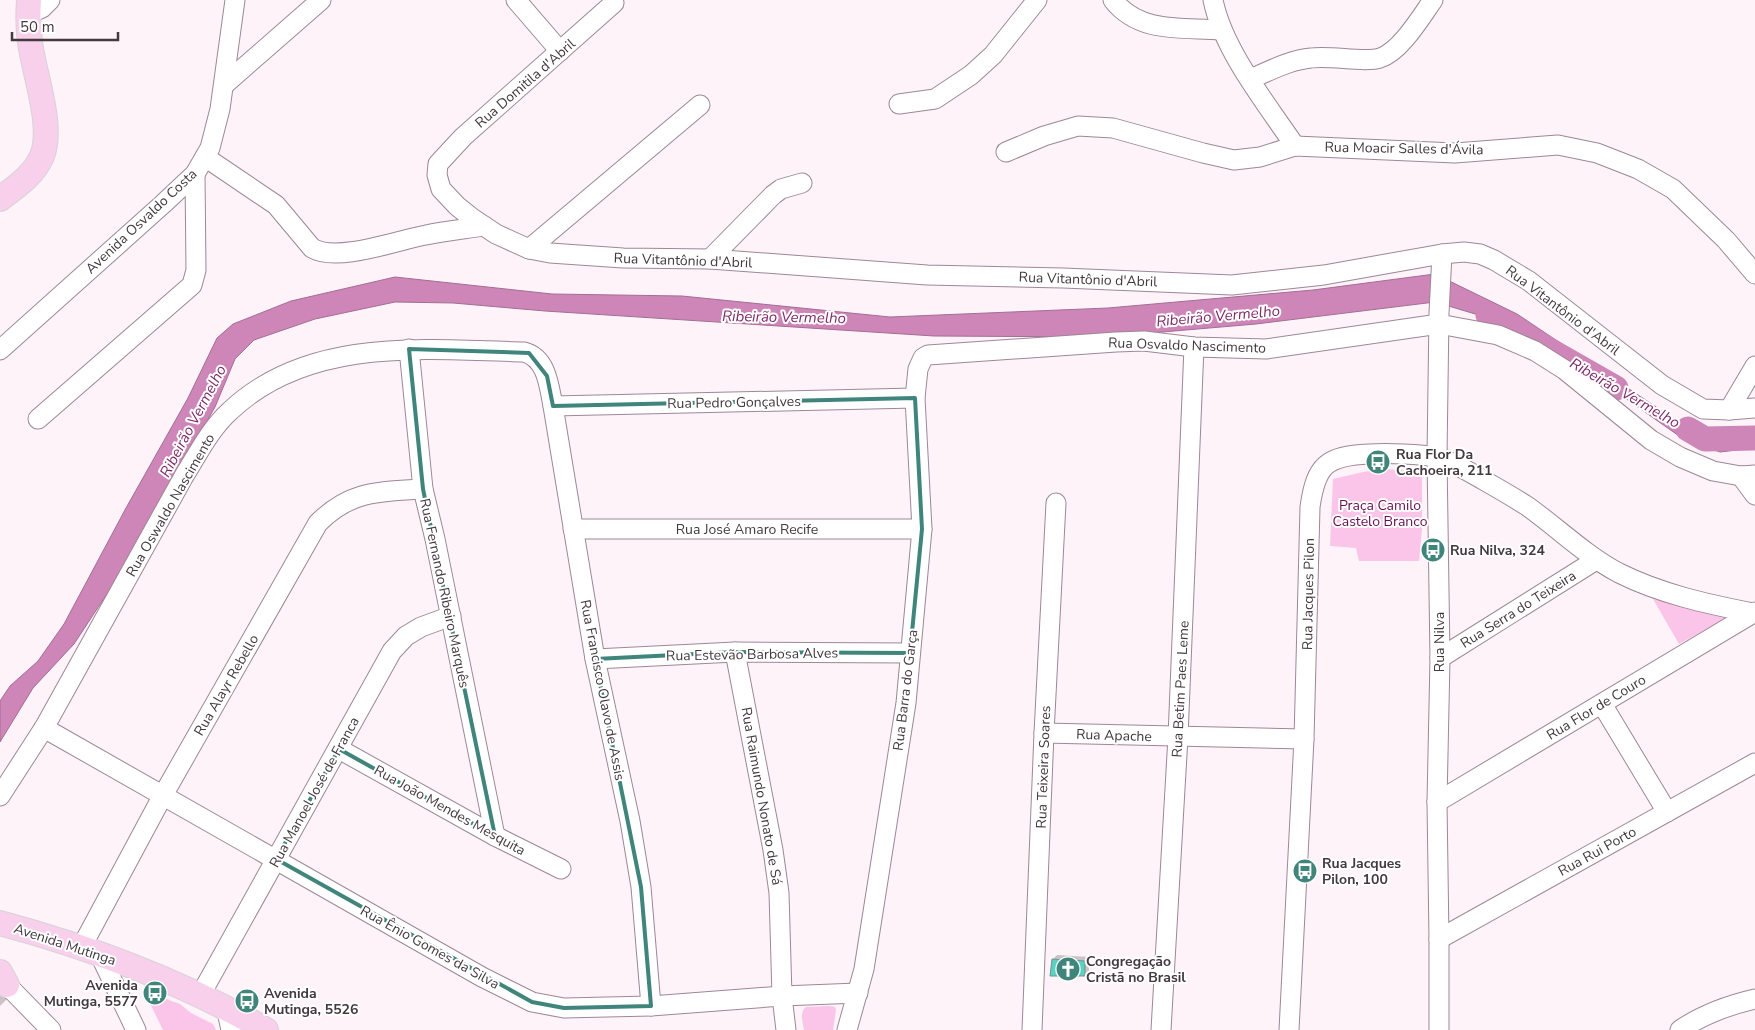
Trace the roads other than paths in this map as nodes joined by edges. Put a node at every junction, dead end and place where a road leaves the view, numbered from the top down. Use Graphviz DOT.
graph roads {
  1 [pos="50,0"];
  2 [pos="235,0"];
  3 [pos="321,0"];
  4 [pos="516,0"];
  5 [pos="1037,0"];
  6 [pos="1113,0"];
  7 [pos="1213,0"];
  8 [pos="1433,0"];
  9 [pos="614,3"];
  10 [pos="28,7"];
  11 [pos="1222,30"];
  12 [pos="560,51"];
  13 [pos="1250,79"];
  14 [pos="225,84"];
  15 [pos="899,104"];
  16 [pos="700,105"];
  17 [pos="1295,146"];
  18 [pos="1006,152"];
  19 [pos="205,157"];
  20 [pos="438,164"];
  21 [pos="195,174"];
  22 [pos="802,183"];
  23 [pos="0,199"];
  24 [pos="484,226"];
  25 [pos="529,248"];
  26 [pos="710,259"];
  27 [pos="1441,262"];
  28 [pos="1755,274"];
  29 [pos="1439,318"];
  30 [pos="1194,347"];
  31 [pos="409,349"];
  32 [pos="0,350"];
  33 [pos="932,354"];
  34 [pos="1755,366"];
  35 [pos="547,376"];
  36 [pos="914,398"];
  37 [pos="553,406"];
  38 [pos="1755,408"];
  39 [pos="1729,410"];
  40 [pos="38,419"];
  41 [pos="1437,457"];
  42 [pos="1748,475"];
  43 [pos="423,489"];
  44 [pos="1755,496"];
  45 [pos="1056,503"];
  46 [pos="573,529"];
  47 [pos="922,529"];
  48 [pos="1596,560"];
  49 [pos="1754,612"];
  50 [pos="451,616"];
  51 [pos="736,652"];
  52 [pos="910,653"];
  53 [pos="1440,658"];
  54 [pos="595,659"];
  55 [pos="1602,704"];
  56 [pos="44,728"];
  57 [pos="1044,733"];
  58 [pos="1178,737"];
  59 [pos="1304,739"];
  60 [pos="339,749"];
  61 [pos="1755,763"];
  62 [pos="0,796"];
  63 [pos="162,796"];
  64 [pos="1437,802"];
  65 [pos="1667,812"];
  66 [pos="495,836"];
  67 [pos="276,859"];
  68 [pos="561,869"];
  69 [pos="0,923"];
  70 [pos="1439,939"];
  71 [pos="91,951"];
  72 [pos="2,979"];
  73 [pos="858,993"];
  74 [pos="201,994"];
  75 [pos="782,996"];
  76 [pos="1755,1000"];
  77 [pos="651,1006"];
  78 [pos="226,1007"];
  79 [pos="51,1030"];
  80 [pos="136,1030"];
  81 [pos="231,1030"];
  82 [pos="266,1030"];
  83 [pos="786,1030"];
  84 [pos="847,1030"];
  85 [pos="1032,1030"];
  86 [pos="1161,1030"];
  87 [pos="1288,1030"];
  88 [pos="1439,1030"];
  89 [pos="1680,1030"];
  1 -- 10 [label="street"];
  2 -- 14 [label="street, Avenida Osvaldo Costa"];
  3 -- 14 [label="street"];
  4 -- 12 [label="street"];
  5 -- 15 [label="street"];
  6 -- 11 [label="street"];
  7 -- 11 [label="street"];
  8 -- 13 [label="street"];
  9 -- 12 [label="street, Rua Domitila d'Abril"];
  10 -- 23 [label="main road"];
  11 -- 13 [label="street"];
  12 -- 20 [label="street, Rua Domitila d'Abril"];
  13 -- 17 [label="street"];
  14 -- 19 [label="street, Avenida Osvaldo Costa"];
  16 -- 25 [label="street"];
  17 -- 18 [label="street, Rua Moacir Salles d'Ávila"];
  17 -- 28 [label="street, Rua Moacir Salles d'Ávila"];
  19 -- 21 [label="street, Avenida Osvaldo Costa"];
  19 -- 24 [label="street"];
  20 -- 24 [label="street, Rua Vitantônio d'Abril"];
  21 -- 32 [label="street, Avenida Osvaldo Costa"];
  21 -- 40 [label="street"];
  22 -- 26 [label="street"];
  24 -- 25 [label="street, Rua Vitantônio d'Abril"];
  25 -- 26 [label="street, Rua Vitantônio d'Abril"];
  26 -- 27 [label="street, Rua Vitantônio d'Abril"];
  27 -- 29 [label="street, Rua Nilva"];
  27 -- 39 [label="street, Rua Vitantônio d'Abril"];
  29 -- 30 [label="street, Rua Osvaldo Nascimento"];
  29 -- 41 [label="street, Rua Nilva"];
  29 -- 42 [label="street, Rua Osvaldo Nascimento"];
  30 -- 33 [label="street, Rua Osvaldo Nascimento"];
  30 -- 58 [label="street, Rua Betim Paes Leme"];
  31 -- 35 [label="street, Rua Oswaldo Nascimento"];
  31 -- 43 [label="street, Rua Fernando Ribeiro Marquês"];
  31 -- 56 [label="street, Rua Oswaldo Nascimento"];
  33 -- 36 [label="street, Rua Barra do Garça"];
  34 -- 39 [label="street"];
  35 -- 37 [label="street, Rua Francisco Olavo de Assis"];
  36 -- 37 [label="street, Rua Pedro Gonçalves"];
  36 -- 47 [label="street, Rua Barra do Garça"];
  37 -- 46 [label="street, Rua Francisco Olavo de Assis"];
  38 -- 39 [label="street, Rua Vitantônio d'Abril"];
  41 -- 48 [label="street, Rua Jacques Pilon"];
  41 -- 53 [label="street, Rua Nilva"];
  41 -- 59 [label="street, Rua Jacques Pilon"];
  42 -- 44 [label="street"];
  43 -- 50 [label="street, Rua Fernando Ribeiro Marquês"];
  43 -- 63 [label="street, Rua Alayr Rebello"];
  45 -- 57 [label="street, Rua Teixeira Soares"];
  46 -- 47 [label="street, Rua José Amaro Recife"];
  46 -- 54 [label="street, Rua Francisco Olavo de Assis"];
  47 -- 52 [label="street, Rua Barra do Garça"];
  48 -- 49 [label="street, Rua Jacques Pilon"];
  48 -- 53 [label="street, Rua Serra do Teixeira"];
  49 -- 55 [label="street, Rua Flor de Couro"];
  50 -- 60 [label="street, Rua Manoel José de Franca"];
  50 -- 66 [label="street, Rua Fernando Ribeiro Marquês"];
  51 -- 52 [label="street, Rua Estevão Barbosa Alves"];
  51 -- 54 [label="street, Rua Estevão Barbosa Alves"];
  51 -- 75 [label="street, Rua Raimundo Nonato de Sá"];
  52 -- 73 [label="street, Rua Barra do Garça"];
  53 -- 64 [label="street, Rua Nilva"];
  54 -- 77 [label="street, Rua Francisco Olavo de Assis"];
  55 -- 64 [label="street, Rua Flor de Couro"];
  55 -- 65 [label="street"];
  56 -- 62 [label="street, Rua Oswaldo Nascimento"];
  56 -- 63 [label="street, Rua Ênio Gomes da Silva"];
  57 -- 58 [label="street, Rua Apache"];
  57 -- 85 [label="street, Rua Teixeira Soares"];
  58 -- 59 [label="street, Rua Apache"];
  58 -- 86 [label="street, Rua Betim Paes Leme"];
  59 -- 87 [label="street, Rua Jacques Pilon"];
  60 -- 66 [label="street, Rua João Mendes Mesquita"];
  60 -- 67 [label="street, Rua Manoel José de Franca"];
  61 -- 65 [label="street, Rua Rui Porto"];
  63 -- 67 [label="street, Rua Ênio Gomes da Silva"];
  63 -- 71 [label="street, Rua Alayr Rebello"];
  64 -- 70 [label="street, Rua Nilva"];
  65 -- 70 [label="street, Rua Rui Porto"];
  66 -- 68 [label="street, Rua João Mendes Mesquita"];
  67 -- 74 [label="street, Rua Manoel José de Franca"];
  67 -- 77 [label="street, Rua Ênio Gomes da Silva"];
  69 -- 71 [label="main road, Avenida Mutinga"];
  70 -- 88 [label="street, Rua Nilva"];
  71 -- 74 [label="main road, Avenida Mutinga"];
  71 -- 80 [label="street"];
  72 -- 79 [label="street"];
  73 -- 75 [label="street, Rua Ênio Gomes da Silva"];
  73 -- 84 [label="street, Rua Barra do Garça"];
  74 -- 78 [label="main road, Avenida Mutinga"];
  75 -- 77 [label="street, Rua Ênio Gomes da Silva"];
  75 -- 83 [label="street, Rua Raimundo Nonato de Sá"];
  76 -- 89 [label="street"];
  78 -- 81 [label="street"];
  78 -- 82 [label="main road, Avenida Mutinga"];
}
